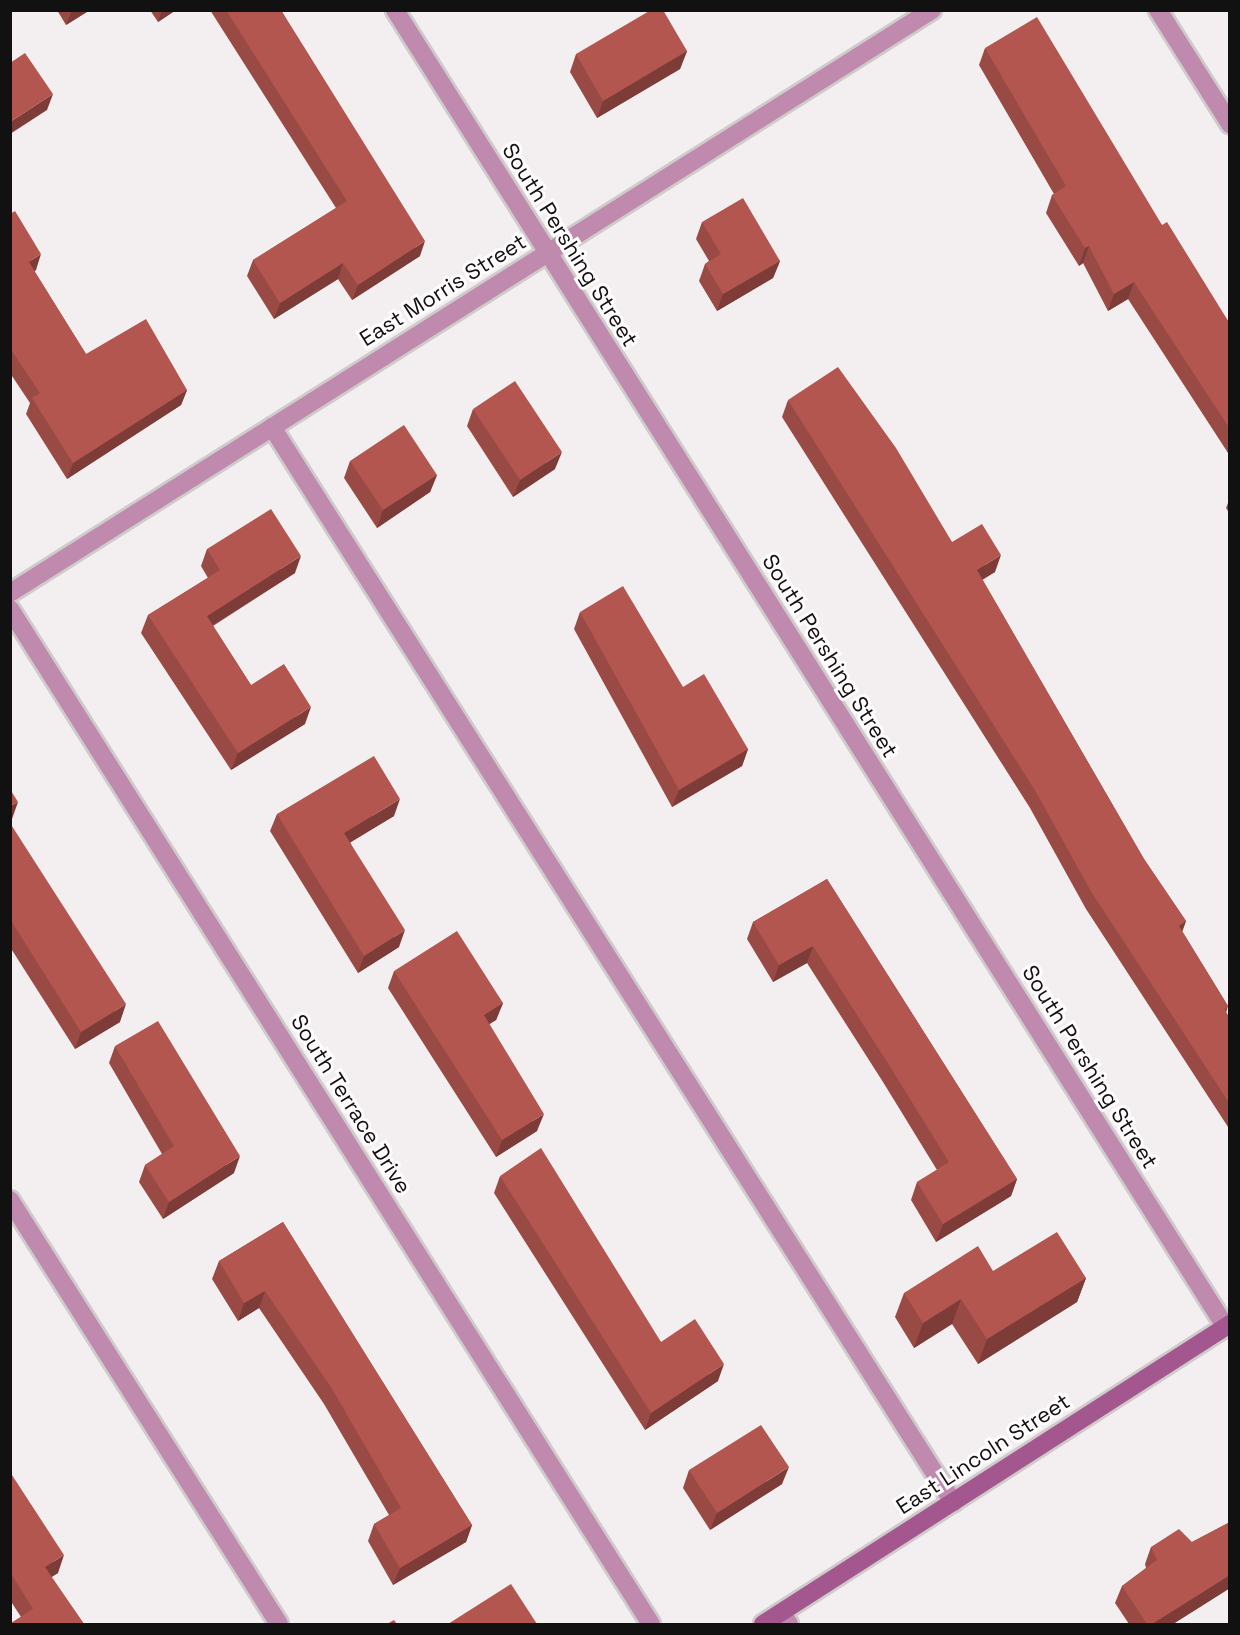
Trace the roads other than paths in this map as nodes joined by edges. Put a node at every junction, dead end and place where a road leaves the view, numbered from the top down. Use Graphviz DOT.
graph roads {
  1 [pos="395,10"];
  2 [pos="932,10"];
  3 [pos="1158,10"];
  4 [pos="1230,124"];
  5 [pos="546,253"];
  6 [pos="272,427"];
  7 [pos="10,593"];
  8 [pos="10,609"];
  9 [pos="10,1200"];
  10 [pos="1227,1325"];
  11 [pos="952,1503"];
  12 [pos="786,1619"];
  13 [pos="279,1624"];
  14 [pos="651,1624"];
  15 [pos="763,1624"];
  1 -- 5 [label="street, South Pershing Street"];
  2 -- 5 [label="street, East Morris Street"];
  3 -- 4 [label="street"];
  5 -- 6 [label="street, East Morris Street"];
  5 -- 10 [label="street, South Pershing Street"];
  6 -- 7 [label="street, East Morris Street"];
  6 -- 11 [label="street"];
  8 -- 14 [label="street, South Terrace Drive"];
  9 -- 13 [label="street"];
  10 -- 11 [label="street, East Lincoln Street"];
  11 -- 12 [label="street, East Lincoln Street"];
  12 -- 15 [label="street, East Lincoln Street"];
}
